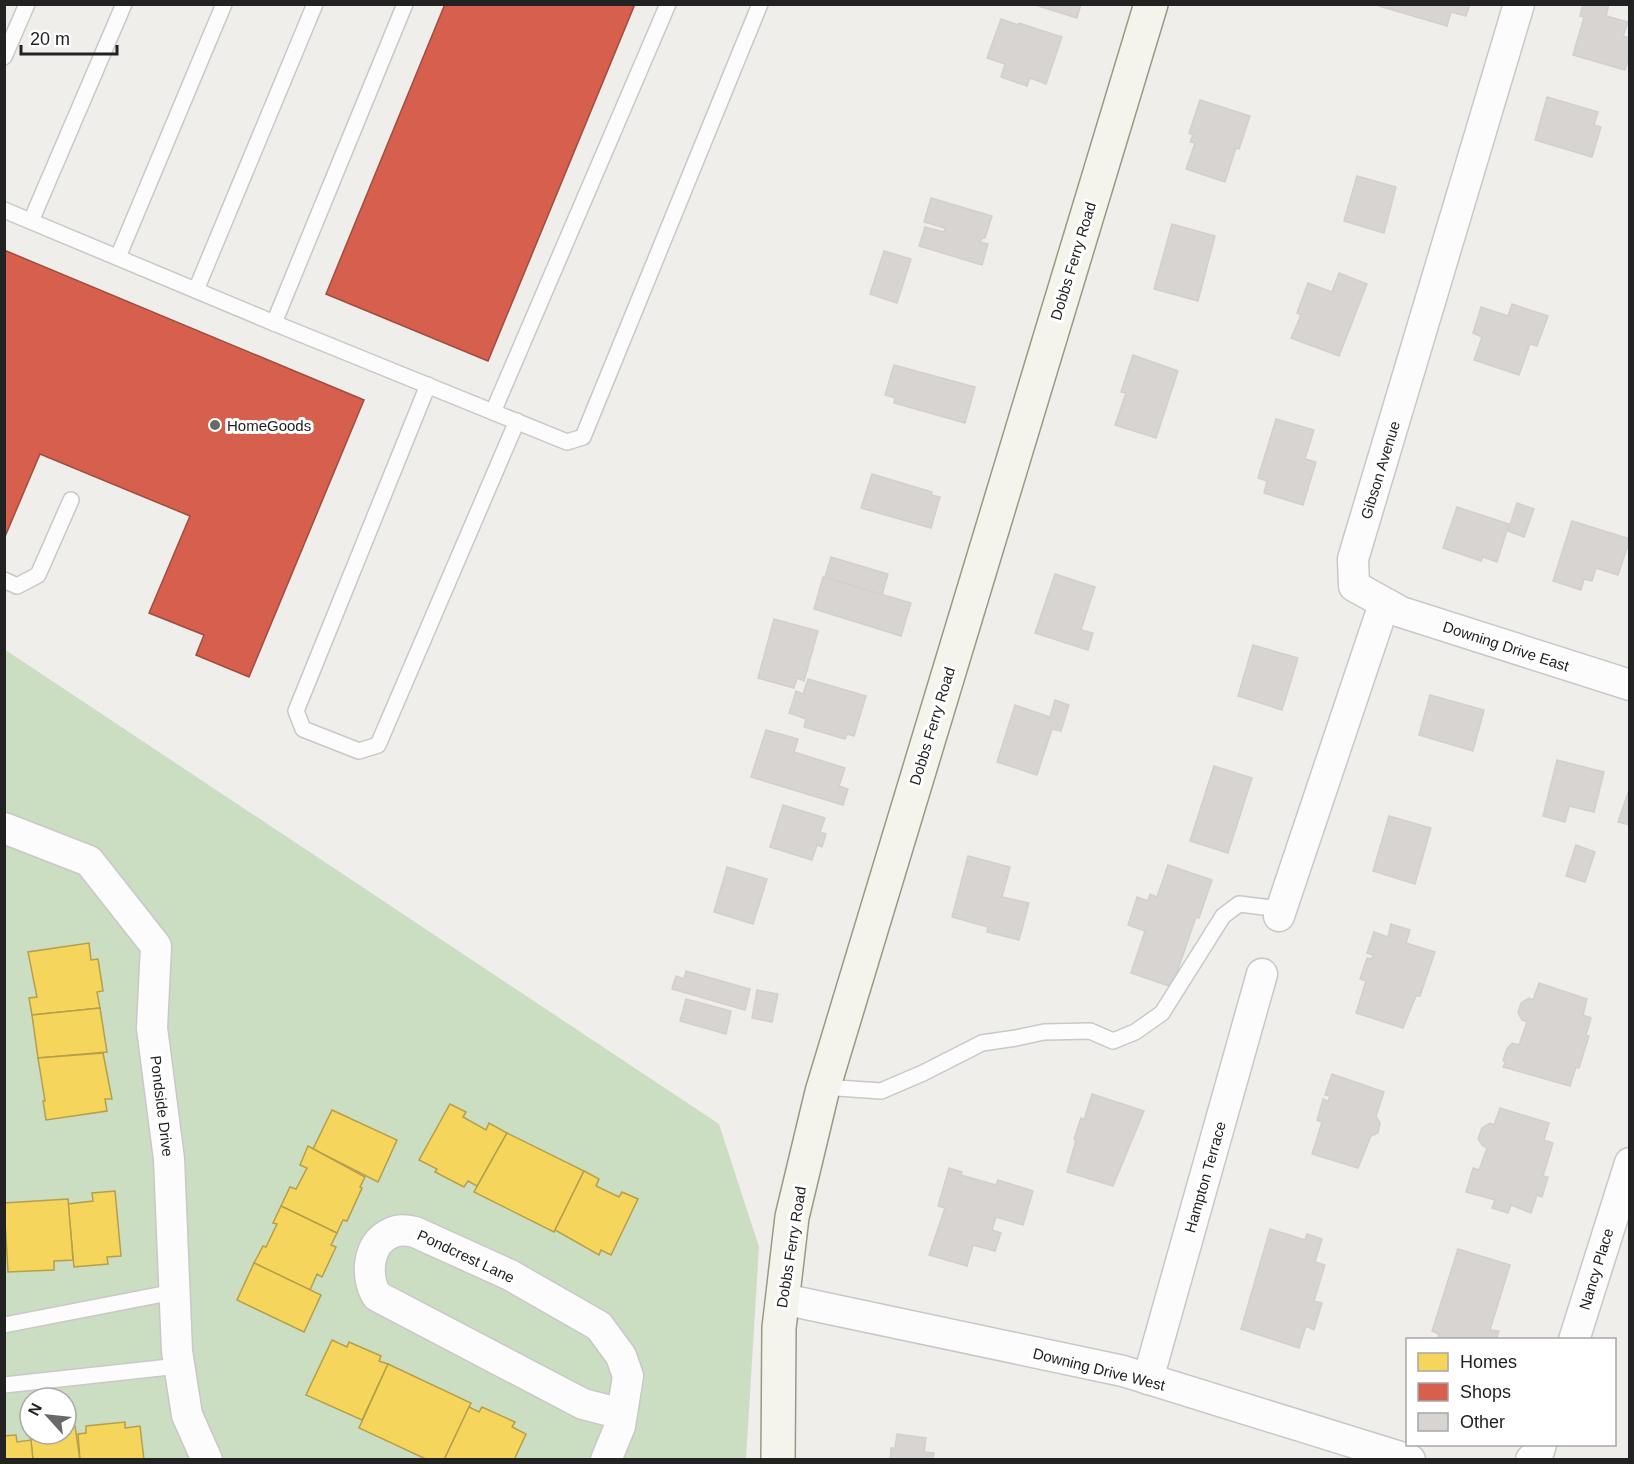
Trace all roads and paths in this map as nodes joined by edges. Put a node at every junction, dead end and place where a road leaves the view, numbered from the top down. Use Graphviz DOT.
graph roads {
  1 [pos="27,4"];
  2 [pos="124,4"];
  3 [pos="224,4"];
  4 [pos="315,4"];
  5 [pos="405,4"];
  6 [pos="668,4"];
  7 [pos="760,4"];
  8 [pos="1151,4"];
  9 [pos="1519,4"];
  10 [pos="4,57"];
  11 [pos="4,210"];
  12 [pos="31,221"];
  13 [pos="118,257"];
  14 [pos="196,290"];
  15 [pos="274,322"];
  16 [pos="428,385"];
  17 [pos="493,412"];
  18 [pos="517,421"];
  19 [pos="71,500"];
  20 [pos="4,580"];
  21 [pos="1384,604"];
  22 [pos="1629,685"];
  23 [pos="4,828"];
  24 [pos="1280,913"];
  25 [pos="1262,974"];
  26 [pos="823,1087"];
  27 [pos="1629,1163"];
  28 [pos="174,1292"];
  29 [pos="783,1299"];
  30 [pos="4,1325"];
  31 [pos="1575,1338"];
  32 [pos="179,1366"];
  33 [pos="1148,1379"];
  34 [pos="4,1385"];
  35 [pos="622,1414"];
  36 [pos="1540,1446"];
  37 [pos="207,1460"];
  38 [pos="606,1460"];
  39 [pos="778,1460"];
  40 [pos="1410,1460"];
  41 [pos="1531,1460"];
  1 -- 10 [label="lane"];
  2 -- 12 [label="lane"];
  3 -- 13 [label="lane"];
  4 -- 14 [label="lane"];
  5 -- 15 [label="lane"];
  6 -- 17 [label="lane"];
  7 -- 18 [label="lane"];
  8 -- 26 [label="main road, Dobbs Ferry Road"];
  9 -- 21 [label="street, Gibson Avenue"];
  11 -- 12 [label="lane"];
  12 -- 13 [label="lane"];
  13 -- 14 [label="lane"];
  14 -- 15 [label="lane"];
  15 -- 16 [label="lane"];
  16 -- 17 [label="lane"];
  16 -- 18 [label="lane"];
  17 -- 18 [label="lane"];
  19 -- 20 [label="lane"];
  21 -- 22 [label="street, Downing Drive East"];
  21 -- 24 [label="street"];
  23 -- 28 [label="street, Pondside Drive"];
  24 -- 26 [label="lane"];
  25 -- 33 [label="street, Hampton Terrace"];
  26 -- 29 [label="main road, Dobbs Ferry Road"];
  27 -- 31 [label="street, Nancy Place"];
  28 -- 30 [label="lane"];
  28 -- 32 [label="street, Pondside Drive"];
  29 -- 33 [label="street, Downing Drive West"];
  29 -- 39 [label="main road, Dobbs Ferry Road"];
  32 -- 34 [label="lane"];
  32 -- 37 [label="street, Pondside Drive"];
  33 -- 40 [label="street, Downing Drive West"];
  35 -- 35 [label="street, Pondcrest Lane"];
  35 -- 38 [label="street, Pondcrest Lane"];
  36 -- 41 [label="street"];
}
